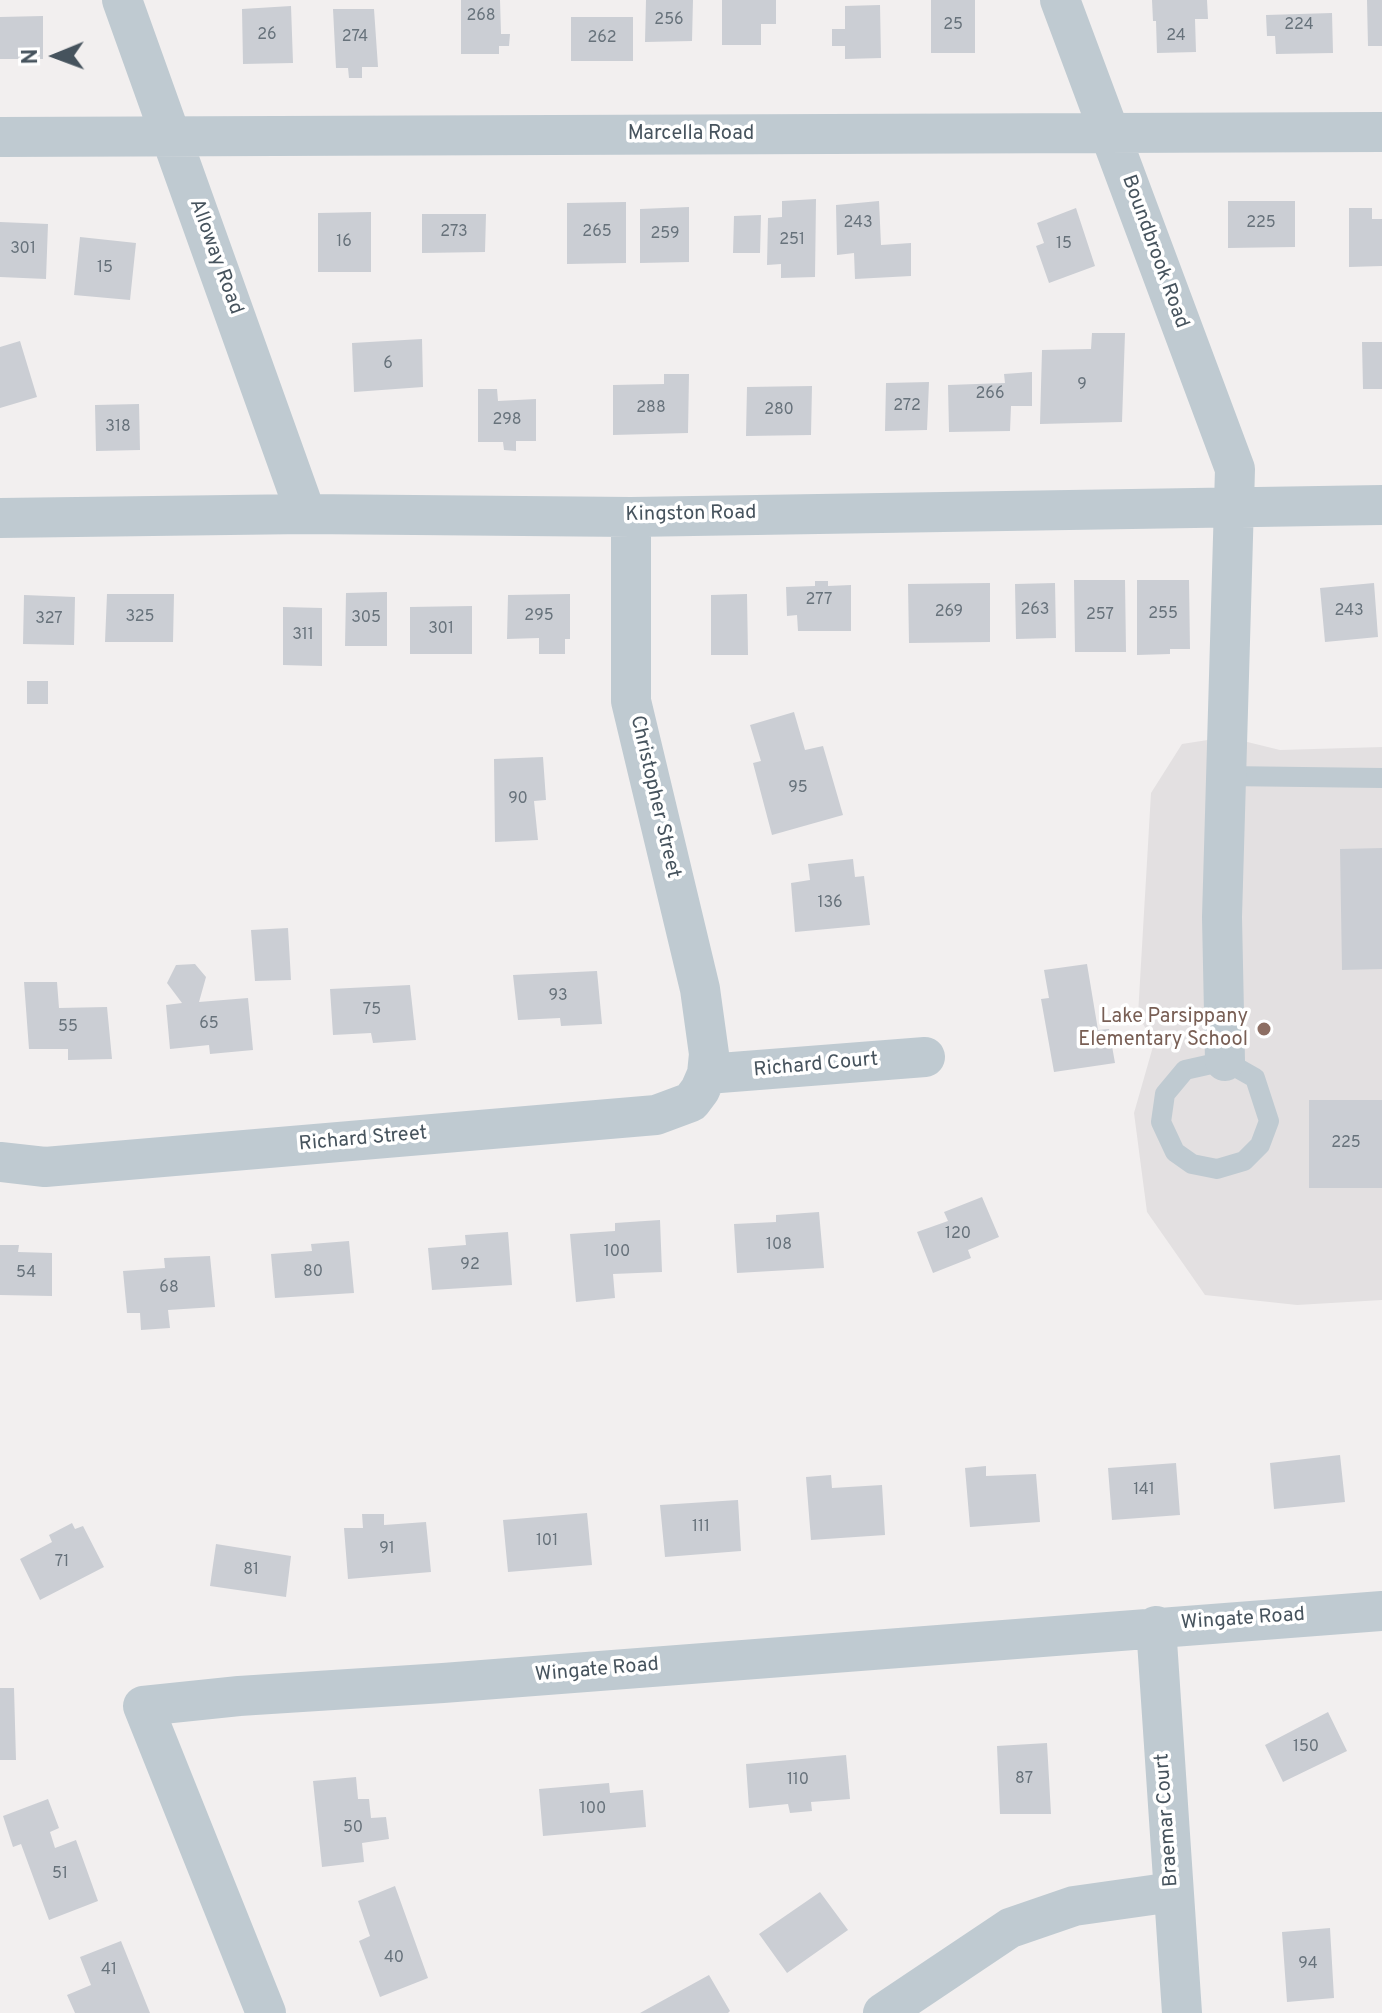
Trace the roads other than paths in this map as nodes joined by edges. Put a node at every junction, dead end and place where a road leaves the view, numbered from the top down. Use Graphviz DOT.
graph roads {
  1 [pos="122,0"];
  2 [pos="1060,0"];
  3 [pos="1382,132"];
  4 [pos="1111,134"];
  5 [pos="172,136"];
  6 [pos="0,137"];
  7 [pos="1382,505"];
  8 [pos="1233,506"];
  9 [pos="306,514"];
  10 [pos="631,517"];
  11 [pos="0,518"];
  12 [pos="1225,776"];
  13 [pos="1382,778"];
  14 [pos="925,1057"];
  15 [pos="1225,1061"];
  16 [pos="707,1074"];
  17 [pos="0,1162"];
  18 [pos="1382,1611"];
  19 [pos="1156,1626"];
  20 [pos="1173,1892"];
  21 [pos="266,2013"];
  22 [pos="883,2013"];
  23 [pos="1182,2013"];
  1 -- 5 [label="street, Alloway Road"];
  2 -- 4 [label="street, Boundbrook Road"];
  3 -- 4 [label="street, Marcella Road"];
  4 -- 5 [label="street, Marcella Road"];
  4 -- 8 [label="street, Boundbrook Road"];
  5 -- 6 [label="street, Marcella Road"];
  5 -- 9 [label="street, Alloway Road"];
  7 -- 8 [label="street, Kingston Road"];
  8 -- 10 [label="street, Kingston Road"];
  8 -- 12 [label="street, Boundbrook Road"];
  9 -- 10 [label="street, Kingston Road"];
  9 -- 11 [label="street, Kingston Road"];
  10 -- 16 [label="street, Christopher Street"];
  12 -- 13 [label="lane"];
  12 -- 15 [label="street, Boundbrook Road"];
  14 -- 16 [label="street, Richard Court"];
  15 -- 15 [label="lane"];
  16 -- 17 [label="street, Richard Street"];
  18 -- 19 [label="street, Wingate Road"];
  19 -- 20 [label="street, Braemar Court"];
  19 -- 21 [label="street, Wingate Road"];
  20 -- 22 [label="street"];
  20 -- 23 [label="street, Braemar Court"];
}
